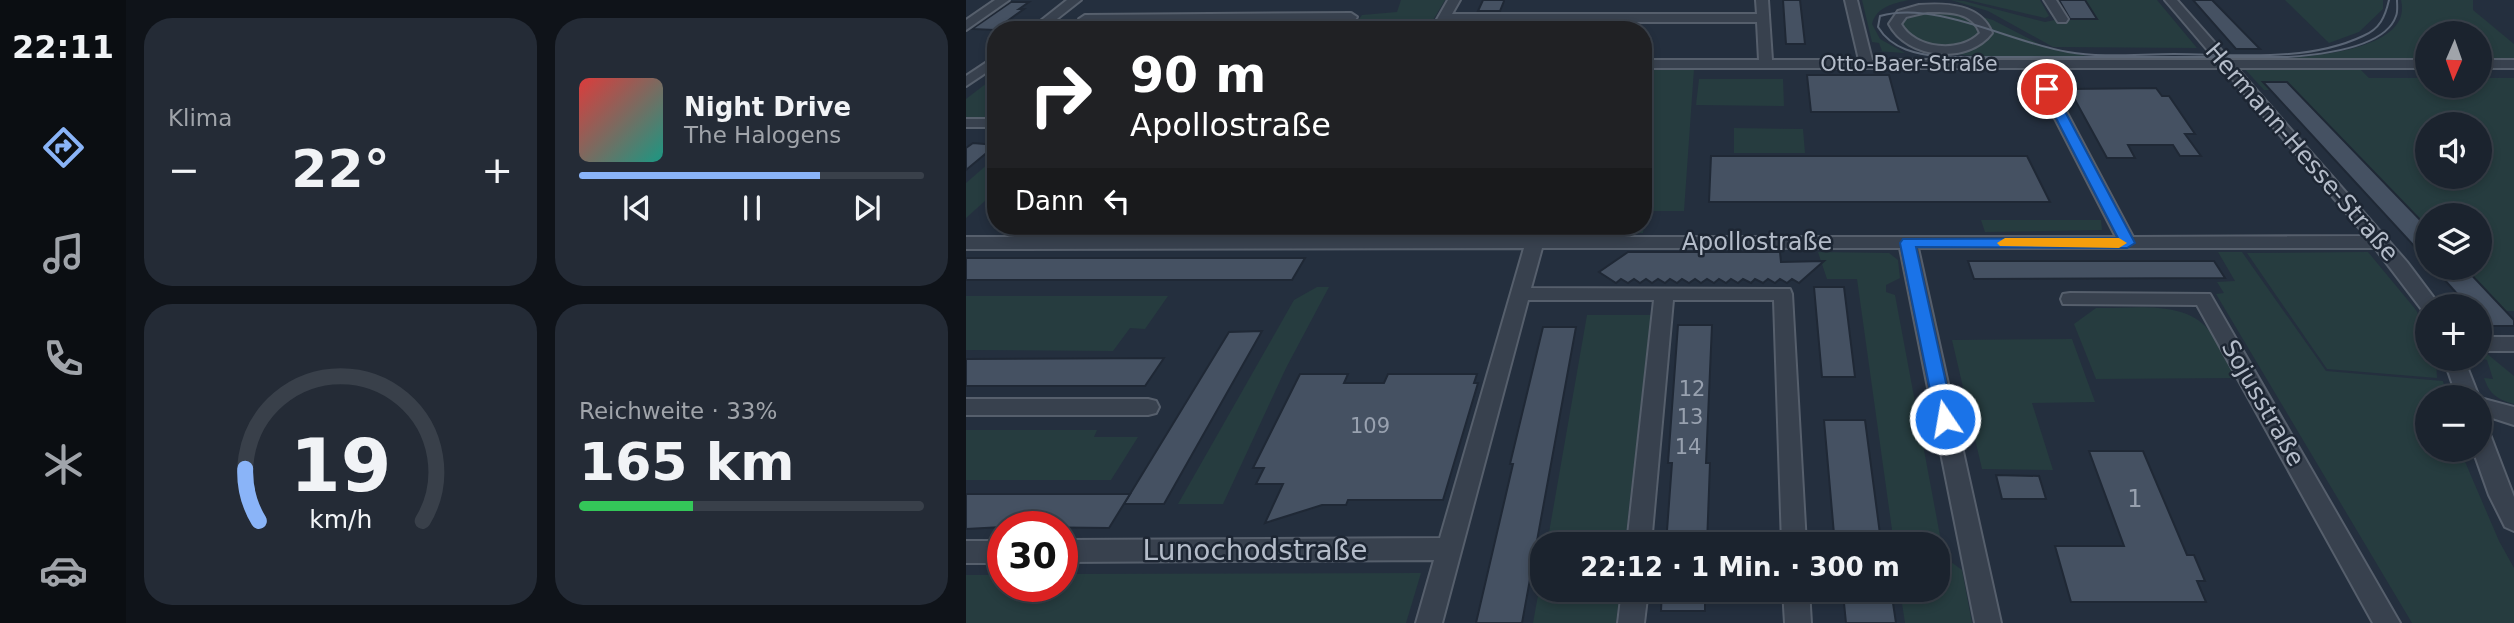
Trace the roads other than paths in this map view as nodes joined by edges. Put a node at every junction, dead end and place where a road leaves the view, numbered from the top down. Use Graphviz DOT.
graph roads {
  1 [pos="1003,0"];
  2 [pos="1075,0"];
  3 [pos="1454,0"];
  4 [pos="1762,0"];
  5 [pos="1851,0"];
  6 [pos="2050,0"];
  7 [pos="2171,0"];
  8 [pos="1444,18"];
  9 [pos="1763,18"];
  10 [pos="1085,19"];
  11 [pos="2062,19"];
  12 [pos="1047,21"];
  13 [pos="1348,21"];
  14 [pos="1442,21"];
  15 [pos="966,26"];
  16 [pos="1927,47"];
  17 [pos="1866,63"];
  18 [pos="1652,64"];
  19 [pos="1766,64"];
  20 [pos="1922,64"];
  21 [pos="2226,64"];
  22 [pos="2415,64"];
  23 [pos="2492,64"];
  24 [pos="2514,64"];
  25 [pos="2034,65"];
  26 [pos="987,67"];
  27 [pos="966,82"];
  28 [pos="966,123"];
  29 [pos="987,123"];
  30 [pos="1456,235"];
  31 [pos="1528,235"];
  32 [pos="1537,235"];
  33 [pos="1578,235"];
  34 [pos="2379,242"];
  35 [pos="966,243"];
  36 [pos="1453,243"];
  37 [pos="1908,243"];
  38 [pos="2127,243"];
  39 [pos="1521,294"];
  40 [pos="1664,294"];
  41 [pos="2420,294"];
  42 [pos="2070,299"];
  43 [pos="2492,344"];
  44 [pos="2514,344"];
  45 [pos="966,407"];
  46 [pos="1148,407"];
  47 [pos="2492,410"];
  48 [pos="2514,416"];
  49 [pos="2489,462"];
  50 [pos="2514,520"];
  51 [pos="1640,532"];
  52 [pos="1793,532"];
  53 [pos="1448,549"];
  54 [pos="1078,551"];
  55 [pos="966,552"];
  56 [pos="987,552"];
  57 [pos="1634,602"];
  58 [pos="1797,602"];
  59 [pos="1429,623"];
  60 [pos="1631,623"];
  61 [pos="1798,623"];
  62 [pos="1988,623"];
  63 [pos="2387,623"];
  1 -- 15 [label="street"];
  2 -- 12 [label="street"];
  3 -- 8 [label="street"];
  4 -- 9 [label="street"];
  5 -- 17 [label="street"];
  6 -- 11 [label="street"];
  7 -- 21 [label="street, Hermann-Hesse-Straße"];
  8 -- 9 [label="street"];
  8 -- 14 [label="street"];
  9 -- 19 [label="street"];
  10 -- 13 [label="street"];
  16 -- 16 [label="street"];
  16 -- 20 [label="street"];
  17 -- 19 [label="street, Otto-Baer-Straße"];
  17 -- 20 [label="street, Otto-Baer-Straße"];
  18 -- 19 [label="street, Otto-Baer-Straße"];
  20 -- 25 [label="street, Otto-Baer-Straße"];
  21 -- 22 [label="street, Otto-Baer-Straße"];
  21 -- 25 [label="street, Otto-Baer-Straße"];
  21 -- 34 [label="street, Hermann-Hesse-Straße"];
  23 -- 24 [label="street"];
  25 -- 38 [label="street"];
  26 -- 27 [label="street"];
  28 -- 29 [label="street"];
  30 -- 36 [label="street"];
  31 -- 36 [label="street, Apollostraße"];
  32 -- 39 [label="street"];
  33 -- 37 [label="street, Apollostraße"];
  34 -- 38 [label="street, Apollostraße"];
  34 -- 41 [label="street, Hermann-Hesse-Straße"];
  35 -- 36 [label="street, Apollostraße"];
  37 -- 38 [label="street, Apollostraße"];
  37 -- 62 [label="street"];
  39 -- 40 [label="street"];
  39 -- 53 [label="street"];
  40 -- 51 [label="street"];
  40 -- 52 [label="street"];
  42 -- 63 [label="street, Sojusstraße"];
  43 -- 44 [label="street"];
  45 -- 46 [label="street"];
  47 -- 48 [label="street"];
  49 -- 50 [label="street"];
  53 -- 54 [label="street, Lunochodstraße"];
  53 -- 59 [label="street"];
  55 -- 56 [label="street"];
  57 -- 60 [label="street"];
  58 -- 61 [label="street"];
}
